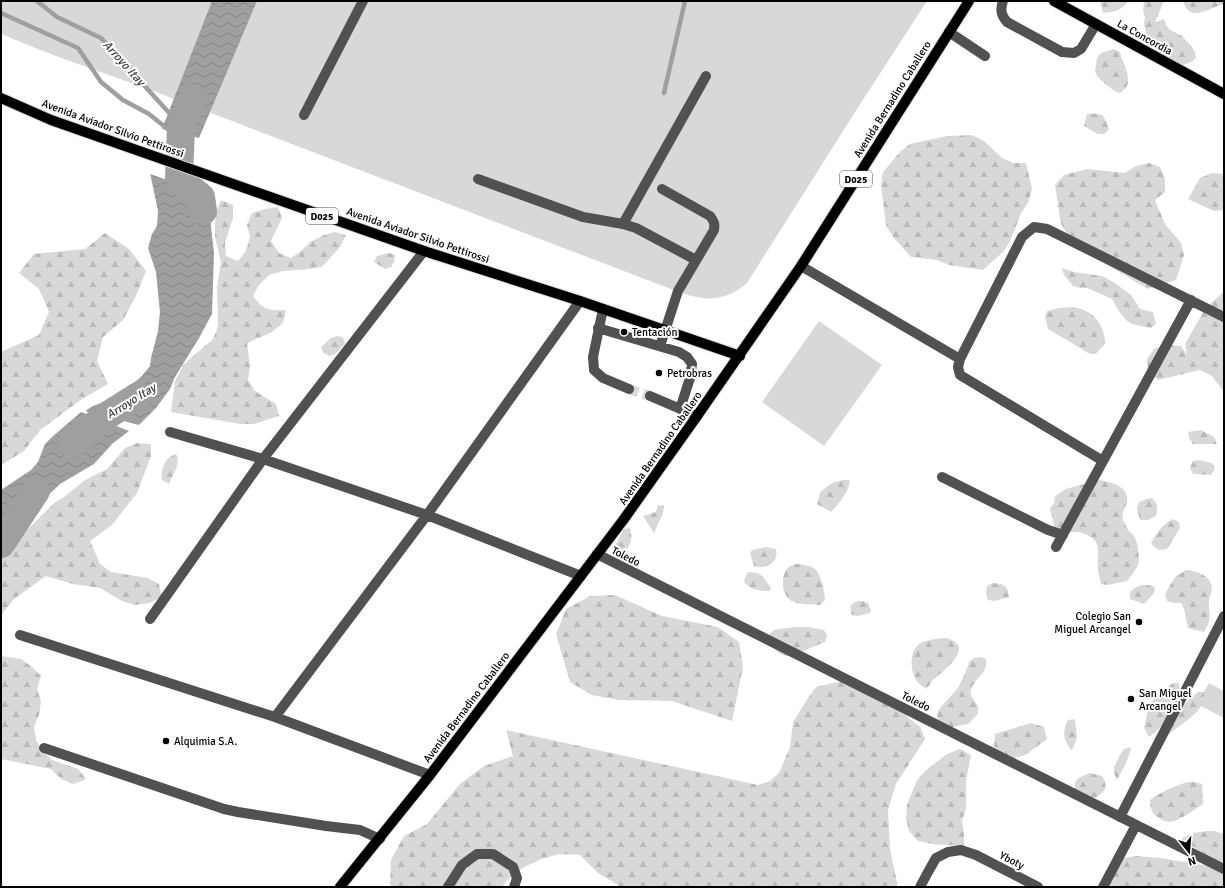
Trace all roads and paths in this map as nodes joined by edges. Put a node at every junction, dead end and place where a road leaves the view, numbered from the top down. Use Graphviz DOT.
graph roads {
  1 [pos="363,1"];
  2 [pos="969,1"];
  3 [pos="1002,1"];
  4 [pos="1054,1"];
  5 [pos="1096,24"];
  6 [pos="949,32"];
  7 [pos="985,56"];
  8 [pos="706,76"];
  9 [pos="1224,94"];
  10 [pos="1,98"];
  11 [pos="304,116"];
  12 [pos="478,179"];
  13 [pos="662,189"];
  14 [pos="624,224"];
  15 [pos="424,251"];
  16 [pos="696,260"];
  17 [pos="801,266"];
  18 [pos="1191,300"];
  19 [pos="580,301"];
  20 [pos="603,309"];
  21 [pos="1224,317"];
  22 [pos="598,328"];
  23 [pos="665,330"];
  24 [pos="660,346"];
  25 [pos="740,356"];
  26 [pos="960,359"];
  27 [pos="629,389"];
  28 [pos="650,396"];
  29 [pos="680,408"];
  30 [pos="697,416"];
  31 [pos="170,432"];
  32 [pos="262,459"];
  33 [pos="1103,461"];
  34 [pos="942,477"];
  35 [pos="427,515"];
  36 [pos="1063,535"];
  37 [pos="1056,547"];
  38 [pos="597,554"];
  39 [pos="581,576"];
  40 [pos="1224,616"];
  41 [pos="150,619"];
  42 [pos="20,636"];
  43 [pos="275,717"];
  44 [pos="44,748"];
  45 [pos="430,775"];
  46 [pos="1120,817"];
  47 [pos="1136,825"];
  48 [pos="380,839"];
  49 [pos="1224,869"];
  50 [pos="340,887"];
  51 [pos="448,887"];
  52 [pos="514,887"];
  53 [pos="920,887"];
  54 [pos="1038,887"];
  55 [pos="1103,887"];
  1 -- 11 [label="street"];
  2 -- 6 [label="main road, Avenida Bernadino Caballero / D025"];
  3 -- 5 [label="street"];
  4 -- 5 [label="main road, La Concordia"];
  5 -- 9 [label="main road, La Concordia"];
  6 -- 7 [label="street"];
  6 -- 17 [label="main road, Avenida Bernadino Caballero / D025"];
  8 -- 14 [label="street"];
  10 -- 15 [label="main road, Avenida Aviador Silvio Pettirossi / D025"];
  12 -- 14 [label="street"];
  13 -- 16 [label="street"];
  14 -- 16 [label="street"];
  15 -- 19 [label="main road, Avenida Aviador Silvio Pettirossi / D025"];
  15 -- 32 [label="street"];
  16 -- 23 [label="street"];
  17 -- 25 [label="main road, Avenida Bernadino Caballero / D025"];
  17 -- 26 [label="street"];
  18 -- 21 [label="street"];
  18 -- 26 [label="street"];
  18 -- 33 [label="street"];
  19 -- 20 [label="main road, Avenida Aviador Silvio Pettirossi / D025"];
  19 -- 35 [label="street"];
  20 -- 22 [label="street"];
  20 -- 23 [label="main road, Avenida Aviador Silvio Pettirossi / D025"];
  22 -- 24 [label="street"];
  22 -- 27 [label="street"];
  23 -- 24 [label="street"];
  23 -- 25 [label="main road, Avenida Aviador Silvio Pettirossi / D025"];
  24 -- 29 [label="street"];
  25 -- 30 [label="main road, Avenida Bernadino Caballero"];
  26 -- 33 [label="street"];
  28 -- 29 [label="street"];
  29 -- 30 [label="street"];
  30 -- 38 [label="main road, Avenida Bernadino Caballero"];
  31 -- 32 [label="street"];
  32 -- 35 [label="street"];
  32 -- 41 [label="street"];
  33 -- 36 [label="street"];
  34 -- 36 [label="street"];
  35 -- 39 [label="street"];
  35 -- 43 [label="street"];
  36 -- 37 [label="street"];
  38 -- 39 [label="main road, Avenida Bernadino Caballero"];
  38 -- 46 [label="street, Toledo"];
  39 -- 45 [label="main road, Avenida Bernadino Caballero"];
  40 -- 46 [label="street"];
  42 -- 43 [label="street"];
  43 -- 45 [label="street"];
  44 -- 48 [label="street"];
  45 -- 48 [label="main road, Avenida Bernadino Caballero"];
  46 -- 47 [label="street, Toledo"];
  47 -- 49 [label="street, Toledo"];
  47 -- 55 [label="street"];
  48 -- 50 [label="main road, Avenida Bernadino Caballero"];
  51 -- 52 [label="street"];
  53 -- 54 [label="street, Yboty"];
}
